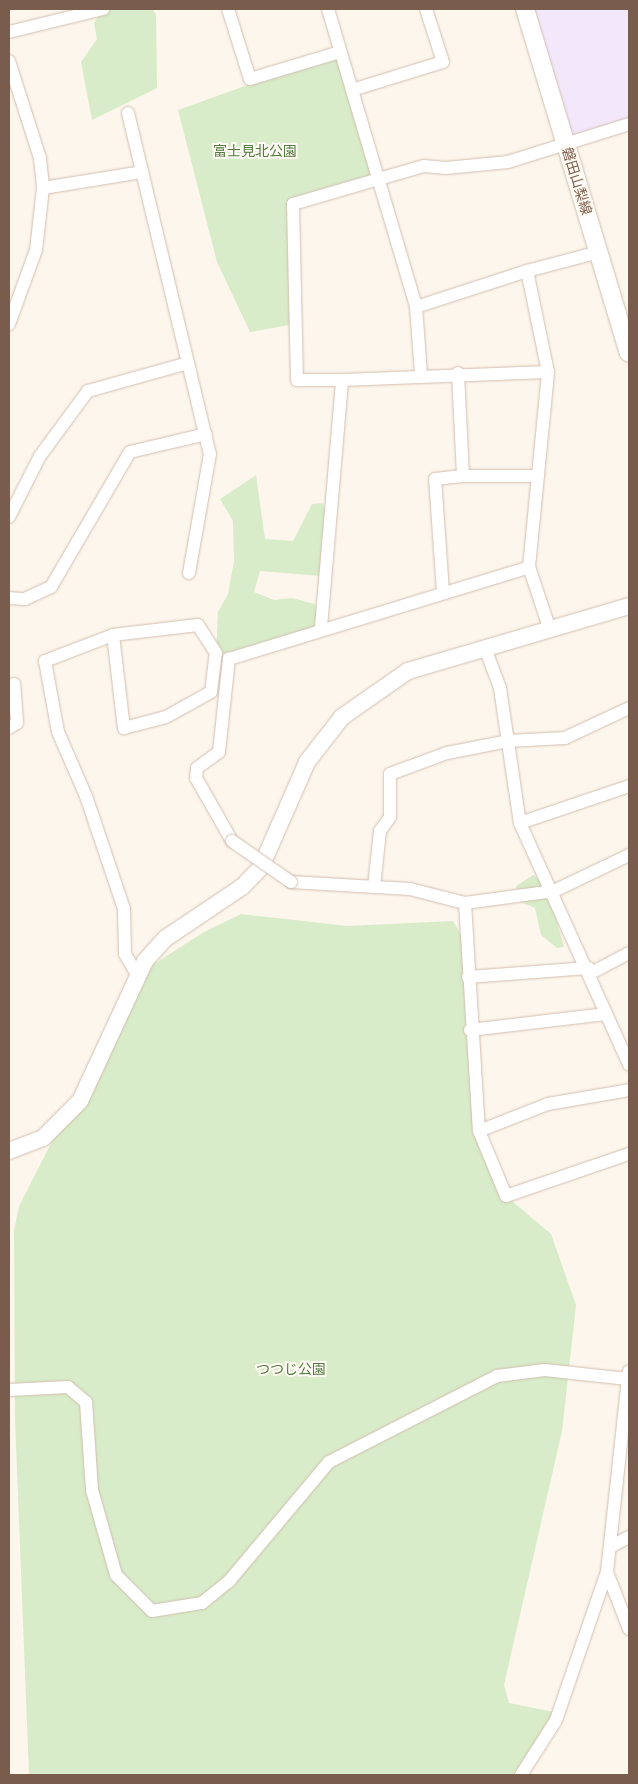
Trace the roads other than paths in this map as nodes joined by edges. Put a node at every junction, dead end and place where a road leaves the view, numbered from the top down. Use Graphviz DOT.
graph roads {
  1 [pos="103,9"];
  2 [pos="228,9"];
  3 [pos="328,9"];
  4 [pos="426,9"];
  5 [pos="525,9"];
  6 [pos="9,32"];
  7 [pos="340,52"];
  8 [pos="9,61"];
  9 [pos="352,90"];
  10 [pos="128,113"];
  11 [pos="629,124"];
  12 [pos="566,147"];
  13 [pos="142,172"];
  14 [pos="377,179"];
  15 [pos="43,188"];
  16 [pos="599,252"];
  17 [pos="527,271"];
  18 [pos="416,307"];
  19 [pos="9,324"];
  20 [pos="629,353"];
  21 [pos="188,363"];
  22 [pos="548,372"];
  23 [pos="458,373"];
  24 [pos="421,374"];
  25 [pos="342,380"];
  26 [pos="206,434"];
  27 [pos="463,476"];
  28 [pos="538,476"];
  29 [pos="9,517"];
  30 [pos="530,567"];
  31 [pos="189,573"];
  32 [pos="443,592"];
  33 [pos="9,598"];
  34 [pos="629,606"];
  35 [pos="321,627"];
  36 [pos="550,630"];
  37 [pos="113,635"];
  38 [pos="485,648"];
  39 [pos="14,684"];
  40 [pos="629,708"];
  41 [pos="9,728"];
  42 [pos="508,742"];
  43 [pos="629,786"];
  44 [pos="520,823"];
  45 [pos="629,855"];
  46 [pos="374,887"];
  47 [pos="554,891"];
  48 [pos="465,903"];
  49 [pos="629,953"];
  50 [pos="590,970"];
  51 [pos="137,975"];
  52 [pos="468,977"];
  53 [pos="606,1014"];
  54 [pos="470,1030"];
  55 [pos="629,1064"];
  56 [pos="629,1090"];
  57 [pos="479,1131"];
  58 [pos="9,1151"];
  59 [pos="629,1154"];
  60 [pos="629,1375"];
  61 [pos="9,1390"];
  62 [pos="626,1414"];
  63 [pos="629,1537"];
  64 [pos="610,1547"];
  65 [pos="607,1572"];
  66 [pos="626,1610"];
  67 [pos="629,1630"];
  68 [pos="521,1775"];
  1 -- 6 [label="street"];
  2 -- 7 [label="street"];
  3 -- 7 [label="street"];
  4 -- 9 [label="street"];
  5 -- 12 [label="main road, 磐田山梨線"];
  7 -- 9 [label="street"];
  8 -- 15 [label="street"];
  9 -- 14 [label="street"];
  10 -- 13 [label="street"];
  11 -- 12 [label="street"];
  12 -- 14 [label="street"];
  12 -- 16 [label="main road, 磐田山梨線"];
  13 -- 15 [label="street"];
  13 -- 21 [label="street"];
  14 -- 18 [label="street"];
  14 -- 25 [label="street"];
  15 -- 19 [label="street"];
  16 -- 17 [label="street"];
  16 -- 20 [label="main road, 磐田山梨線"];
  17 -- 18 [label="street"];
  17 -- 22 [label="street"];
  18 -- 24 [label="street"];
  21 -- 26 [label="street"];
  21 -- 29 [label="street"];
  22 -- 23 [label="street"];
  22 -- 28 [label="street"];
  23 -- 24 [label="street"];
  23 -- 27 [label="street"];
  24 -- 25 [label="street"];
  25 -- 35 [label="street"];
  26 -- 31 [label="street"];
  26 -- 33 [label="street"];
  27 -- 28 [label="street"];
  27 -- 32 [label="street"];
  28 -- 30 [label="street"];
  30 -- 32 [label="street"];
  30 -- 36 [label="street"];
  32 -- 35 [label="street"];
  34 -- 36 [label="street"];
  35 -- 46 [label="street, bridge"];
  36 -- 38 [label="street"];
  37 -- 37 [label="street"];
  37 -- 51 [label="street"];
  38 -- 42 [label="street"];
  38 -- 51 [label="street"];
  39 -- 41 [label="street"];
  40 -- 42 [label="street"];
  42 -- 44 [label="street"];
  42 -- 46 [label="street"];
  43 -- 44 [label="street"];
  44 -- 47 [label="street"];
  45 -- 47 [label="street"];
  46 -- 48 [label="street"];
  47 -- 48 [label="street"];
  47 -- 50 [label="street"];
  48 -- 52 [label="street"];
  49 -- 50 [label="street"];
  50 -- 52 [label="street"];
  50 -- 53 [label="street"];
  51 -- 58 [label="street"];
  52 -- 54 [label="street"];
  53 -- 54 [label="street"];
  53 -- 55 [label="street"];
  54 -- 57 [label="street"];
  56 -- 57 [label="street"];
  57 -- 59 [label="street"];
  60 -- 61 [label="street"];
  60 -- 62 [label="street"];
  62 -- 64 [label="street"];
  63 -- 64 [label="street"];
  64 -- 65 [label="street"];
  65 -- 66 [label="street"];
  65 -- 68 [label="street"];
  66 -- 67 [label="street"];
}
